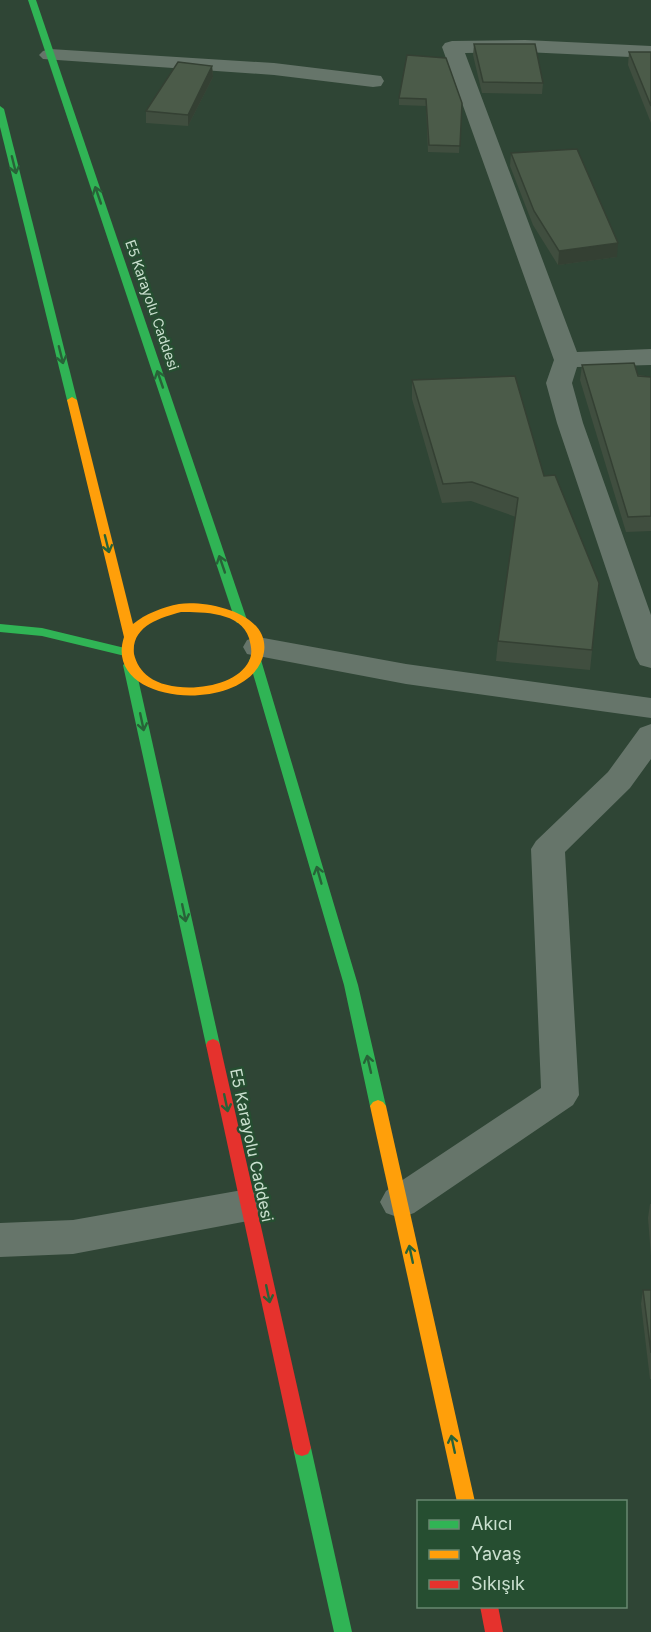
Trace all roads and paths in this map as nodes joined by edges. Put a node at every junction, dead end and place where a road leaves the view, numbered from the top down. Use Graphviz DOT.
graph roads {
  1 [pos="32,0"];
  2 [pos="651,52"];
  3 [pos="50,55"];
  4 [pos="373,81"];
  5 [pos="0,109"];
  6 [pos="651,357"];
  7 [pos="567,360"];
  8 [pos="241,620"];
  9 [pos="0,628"];
  10 [pos="130,636"];
  11 [pos="257,654"];
  12 [pos="651,658"];
  13 [pos="127,659"];
  14 [pos="651,708"];
  15 [pos="651,735"];
  16 [pos="400,1202"];
  17 [pos="248,1205"];
  18 [pos="0,1240"];
  19 [pos="466,1500"];
  20 [pos="489,1608"];
  21 [pos="343,1632"];
  22 [pos="494,1632"];
  1 -- 3 [label="main road, E5 Karayolu Caddesi"];
  2 -- 7 [label="street"];
  3 -- 4 [label="street"];
  8 -- 3 [label="main road, E5 Karayolu Caddesi, one-way"];
  5 -- 10 [label="main road, E5 Karayolu Caddesi, one-way"];
  6 -- 7 [label="street"];
  7 -- 12 [label="street"];
  8 -- 10 [label="main road"];
  8 -- 11 [label="main road, E5 Karayolu Caddesi"];
  9 -- 13 [label="main road"];
  10 -- 13 [label="main road, E5 Karayolu Caddesi"];
  11 -- 13 [label="main road"];
  11 -- 14 [label="street"];
  16 -- 11 [label="main road, E5 Karayolu Caddesi, one-way"];
  13 -- 17 [label="main road, E5 Karayolu Caddesi, one-way"];
  15 -- 16 [label="street"];
  19 -- 16 [label="main road, E5 Karayolu Caddesi, one-way"];
  17 -- 18 [label="street"];
  17 -- 21 [label="main road, E5 Karayolu Caddesi, one-way"];
  20 -- 22 [label="main road"];
}
